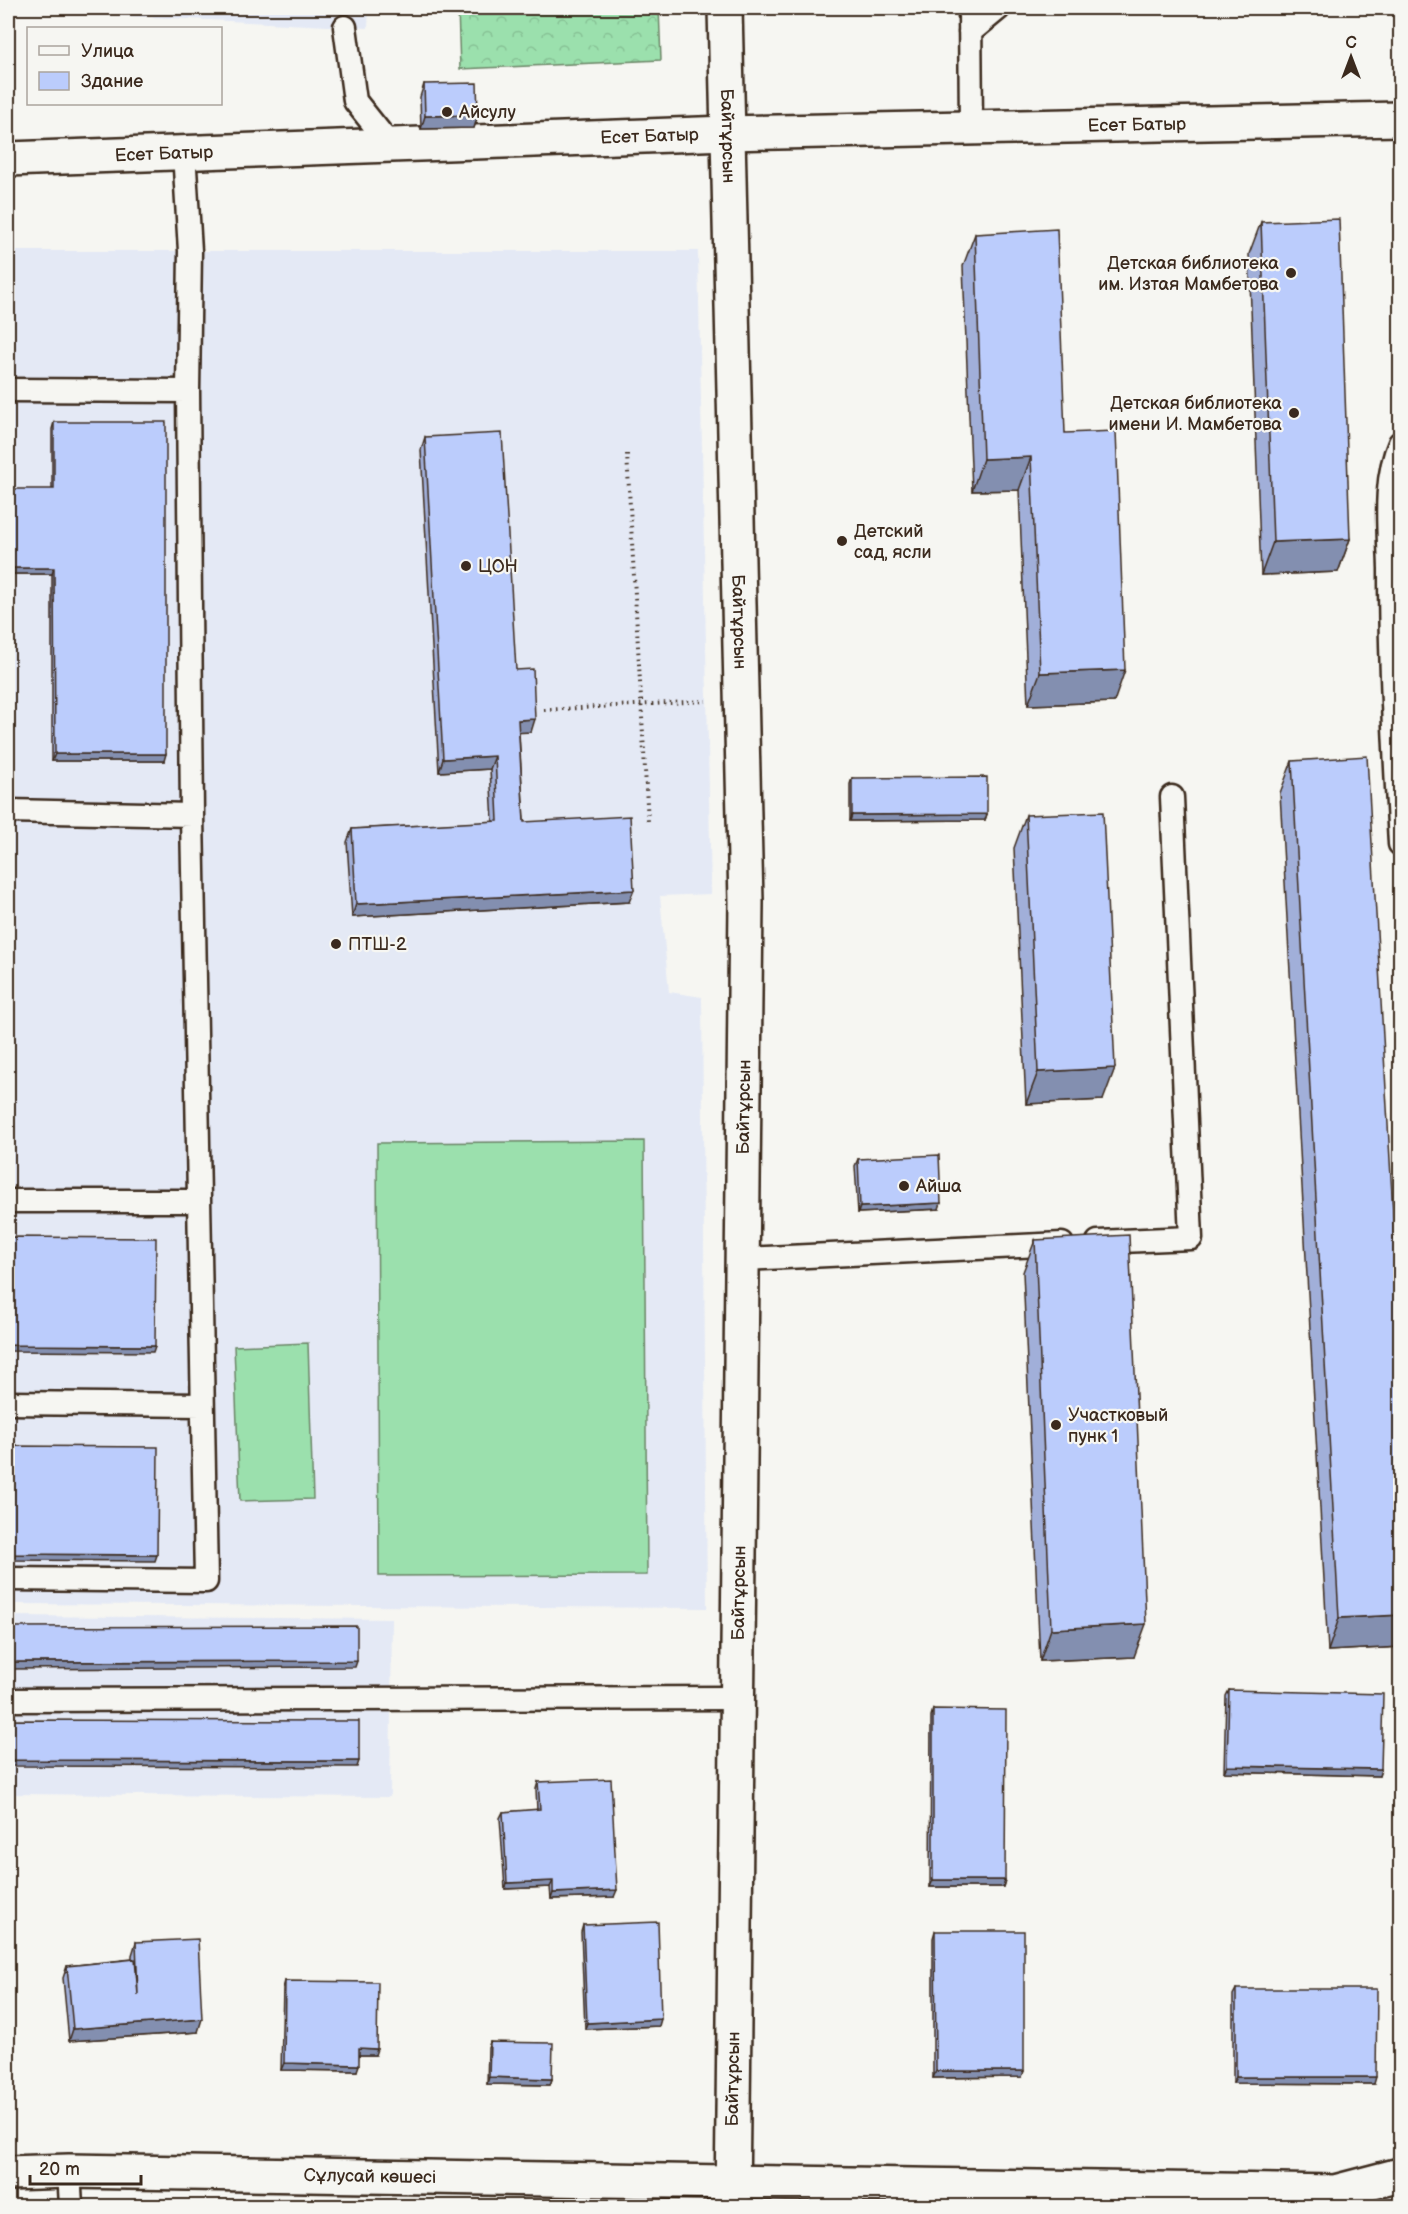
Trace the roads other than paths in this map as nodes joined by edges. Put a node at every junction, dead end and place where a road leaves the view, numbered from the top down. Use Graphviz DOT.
graph roads {
  1 [pos="725,8"];
  2 [pos="970,8"];
  3 [pos="999,8"];
  4 [pos="345,27"];
  5 [pos="970,32"];
  6 [pos="1401,119"];
  7 [pos="971,127"];
  8 [pos="727,133"];
  9 [pos="390,145"];
  10 [pos="184,152"];
  11 [pos="8,159"];
  12 [pos="8,390"];
  13 [pos="188,391"];
  14 [pos="1401,443"];
  15 [pos="1396,675"];
  16 [pos="1172,797"];
  17 [pos="8,812"];
  18 [pos="192,815"];
  19 [pos="1401,844"];
  20 [pos="8,1201"];
  21 [pos="198,1201"];
  22 [pos="742,1259"];
  23 [pos="8,1403"];
  24 [pos="202,1405"];
  25 [pos="8,1579"];
  26 [pos="738,1698"];
  27 [pos="8,1700"];
  28 [pos="69,2171"];
  29 [pos="8,2173"];
  30 [pos="1401,2175"];
  31 [pos="732,2195"];
  32 [pos="70,2206"];
  1 -- 8 [label="street, Байтұрсын"];
  2 -- 5 [label="lane"];
  3 -- 5 [label="lane"];
  4 -- 9 [label="lane"];
  5 -- 7 [label="lane"];
  6 -- 7 [label="street, Есет Батыр"];
  7 -- 8 [label="street, Есет Батыр"];
  8 -- 9 [label="street, Есет Батыр"];
  8 -- 22 [label="street, Байтұрсын"];
  9 -- 10 [label="street, Есет Батыр"];
  10 -- 11 [label="street, Есет Батыр"];
  10 -- 13 [label="lane"];
  12 -- 13 [label="lane"];
  13 -- 18 [label="lane"];
  14 -- 15 [label="lane"];
  15 -- 19 [label="lane"];
  16 -- 22 [label="lane"];
  17 -- 18 [label="lane"];
  18 -- 21 [label="lane"];
  20 -- 21 [label="lane"];
  21 -- 24 [label="lane"];
  22 -- 26 [label="street, Байтұрсын"];
  23 -- 24 [label="lane"];
  24 -- 25 [label="lane"];
  26 -- 27 [label="lane"];
  26 -- 31 [label="street, Байтұрсын"];
  28 -- 29 [label="street, Сұлусай көшесі"];
  28 -- 31 [label="street, Сұлусай көшесі"];
  28 -- 32 [label="lane"];
  30 -- 31 [label="street, Сұлусай көшесі"];
}
